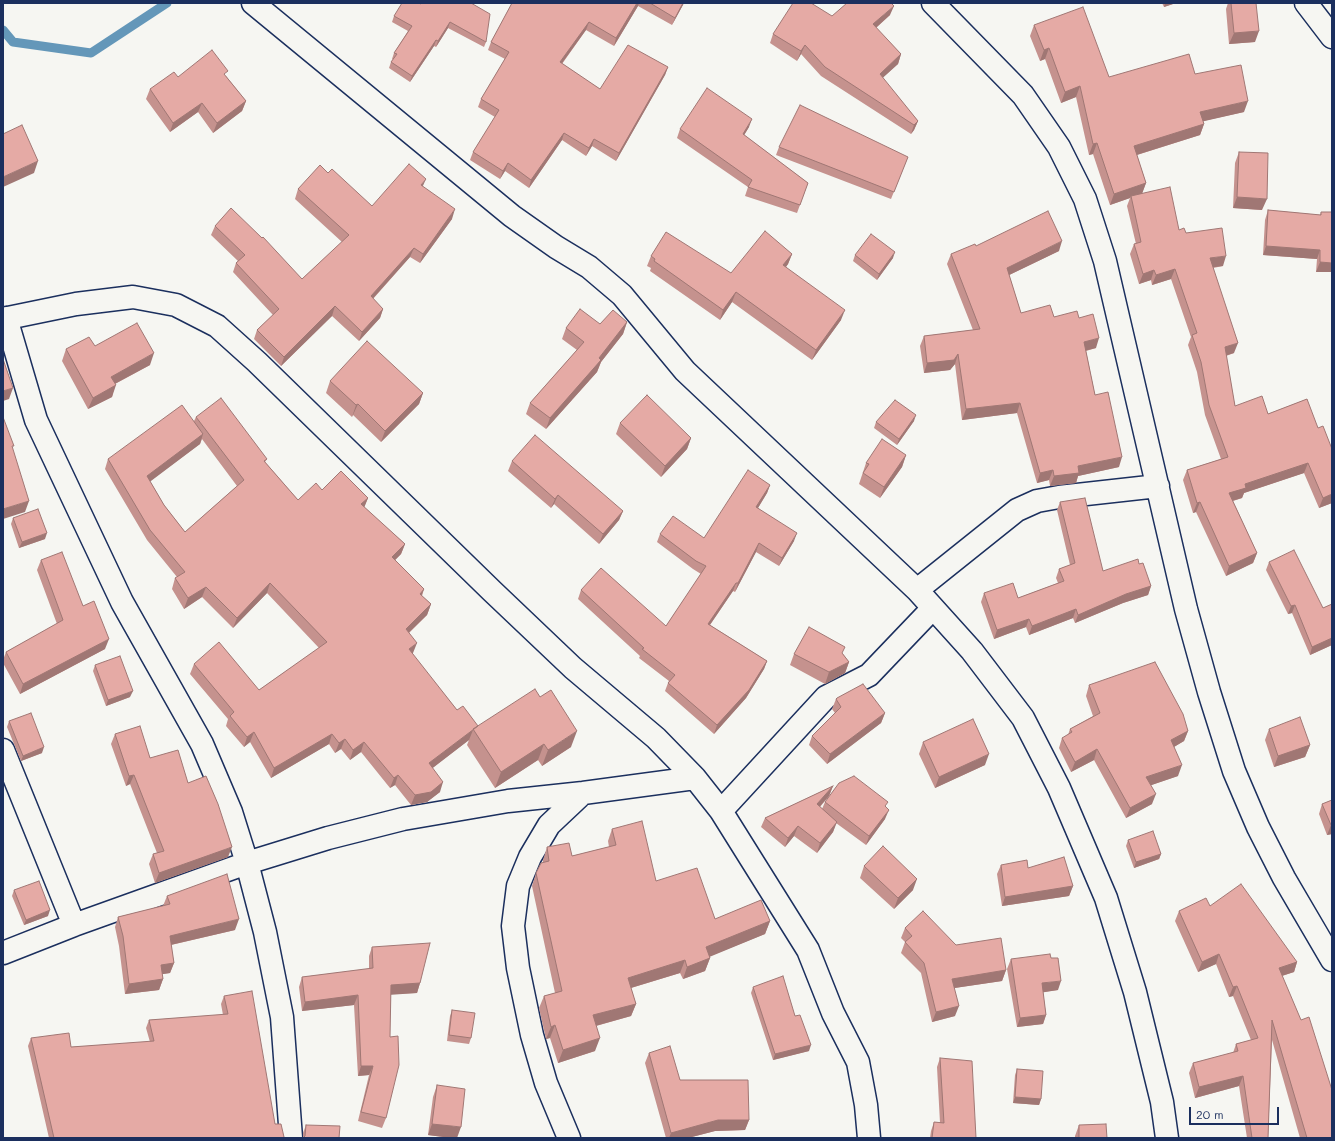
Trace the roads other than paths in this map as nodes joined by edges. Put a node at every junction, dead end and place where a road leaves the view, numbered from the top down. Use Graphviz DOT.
graph roads {
  1 [pos="253,3"];
  2 [pos="933,3"];
  3 [pos="1306,3"];
  4 [pos="1332,37"];
  5 [pos="4,319"];
  6 [pos="1158,486"];
  7 [pos="917,590"];
  8 [pos="933,608"];
  9 [pos="3,750"];
  10 [pos="695,778"];
  11 [pos="583,794"];
  12 [pos="721,811"];
  13 [pos="248,863"];
  14 [pos="74,925"];
  15 [pos="3,953"];
  16 [pos="1332,960"];
  17 [pos="291,1138"];
  18 [pos="569,1138"];
  19 [pos="869,1138"];
  20 [pos="1167,1138"];
  1 -- 7 [label="street"];
  2 -- 6 [label="street"];
  3 -- 4 [label="street"];
  5 -- 10 [label="street"];
  5 -- 13 [label="street"];
  6 -- 7 [label="street"];
  6 -- 16 [label="street"];
  7 -- 8 [label="street"];
  8 -- 12 [label="street"];
  8 -- 20 [label="street"];
  9 -- 14 [label="street"];
  10 -- 11 [label="street"];
  10 -- 12 [label="street"];
  11 -- 13 [label="street"];
  11 -- 18 [label="street"];
  12 -- 19 [label="street"];
  13 -- 14 [label="street"];
  13 -- 17 [label="street"];
  14 -- 15 [label="street"];
}
